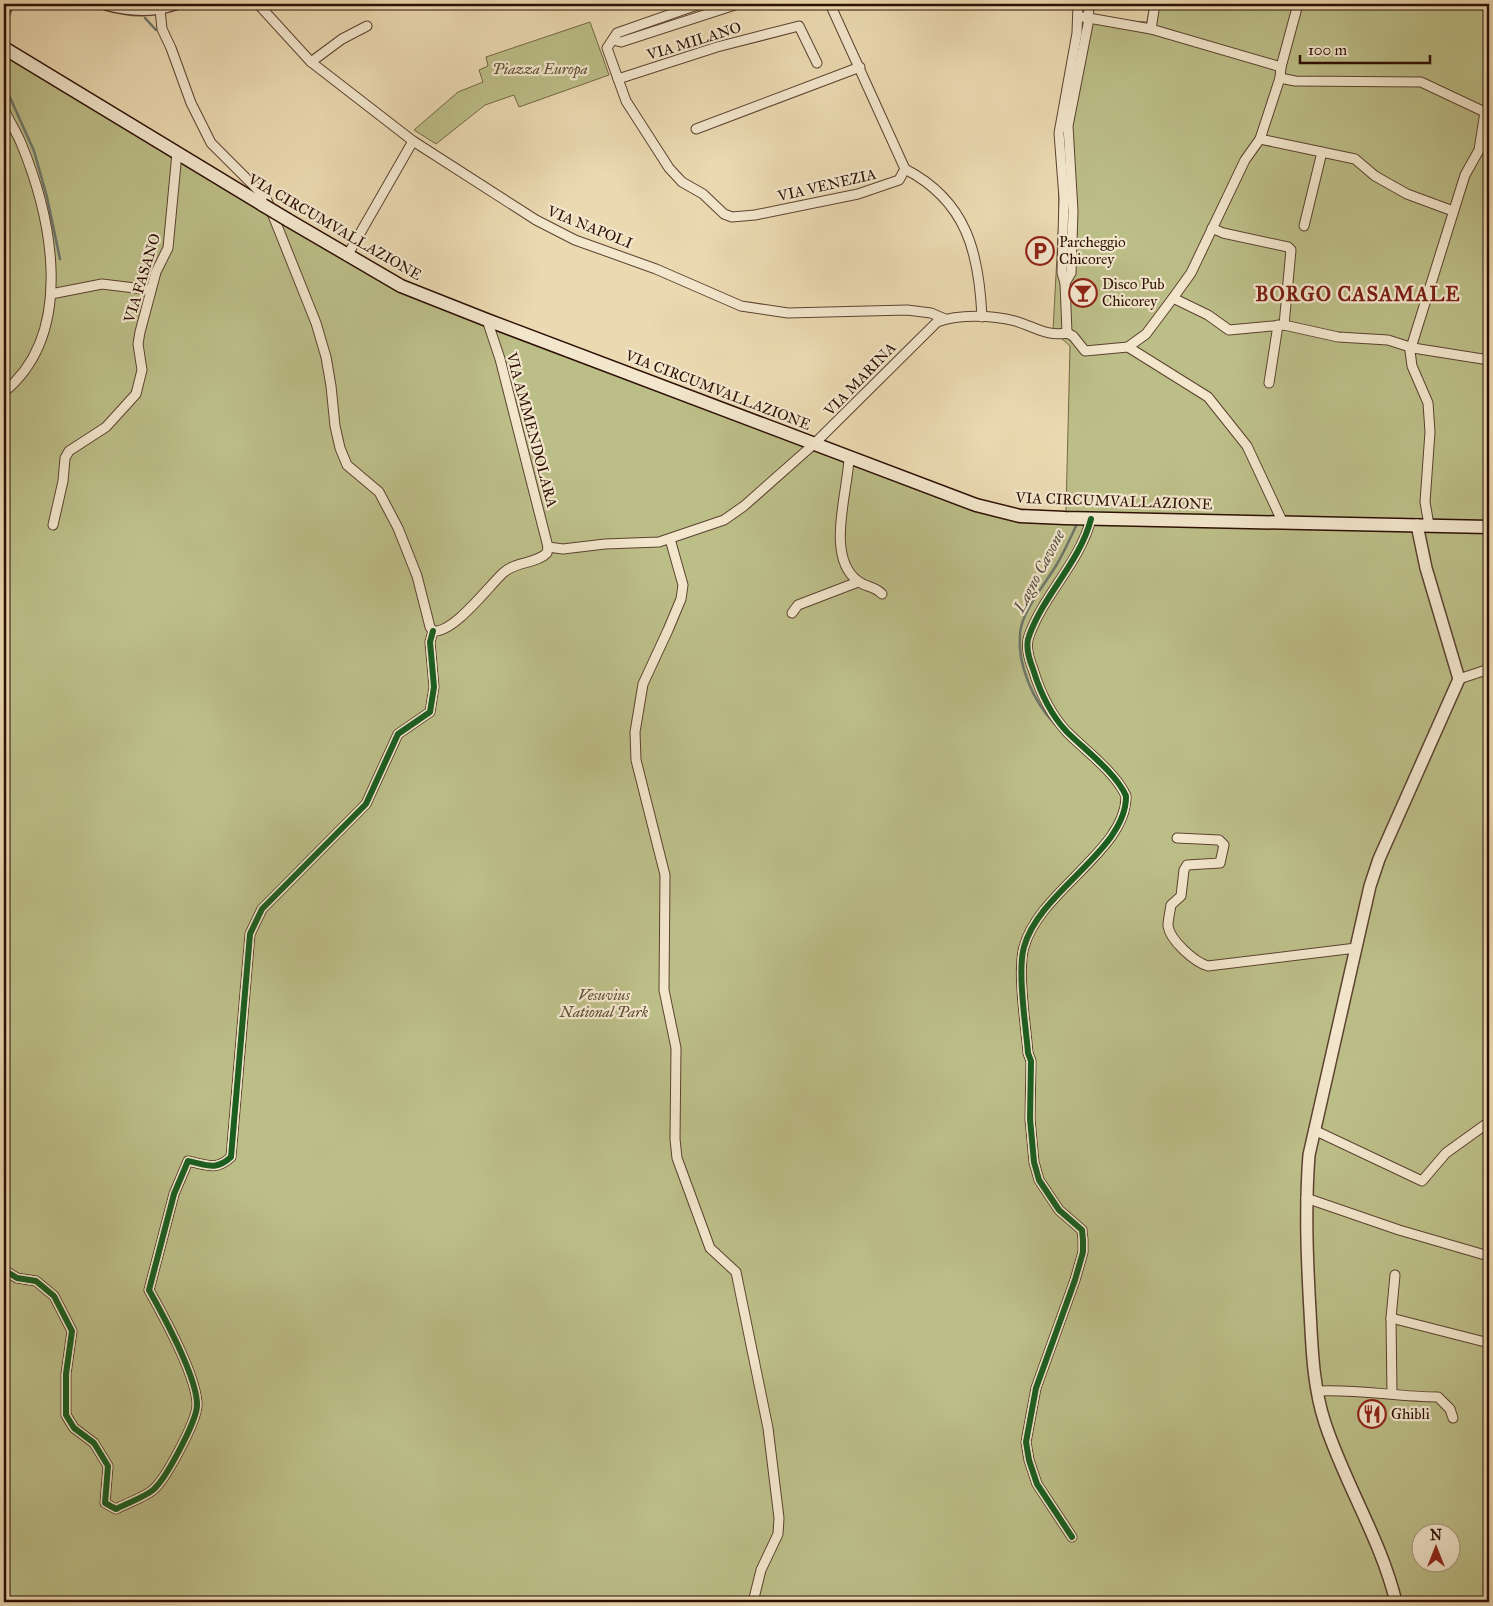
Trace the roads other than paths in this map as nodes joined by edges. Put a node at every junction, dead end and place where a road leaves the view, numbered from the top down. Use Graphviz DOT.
graph roads {
  1 [pos="106,4"];
  2 [pos="175,4"];
  3 [pos="258,4"];
  4 [pos="700,4"];
  5 [pos="738,4"];
  6 [pos="830,4"];
  7 [pos="1078,4"];
  8 [pos="1088,4"];
  9 [pos="1155,4"];
  10 [pos="1298,4"];
  11 [pos="670,8"];
  12 [pos="160,10"];
  13 [pos="1078,16"];
  14 [pos="1088,17"];
  15 [pos="367,26"];
  16 [pos="1151,29"];
  17 [pos="612,40"];
  18 [pos="4,48"];
  19 [pos="312,62"];
  20 [pos="817,63"];
  21 [pos="860,67"];
  22 [pos="1281,67"];
  23 [pos="1280,78"];
  24 [pos="618,79"];
  25 [pos="4,109"];
  26 [pos="1487,113"];
  27 [pos="696,129"];
  28 [pos="1260,139"];
  29 [pos="413,141"];
  30 [pos="1322,152"];
  31 [pos="177,153"];
  32 [pos="905,169"];
  33 [pos="1453,211"];
  34 [pos="1304,226"];
  35 [pos="1212,228"];
  36 [pos="347,256"];
  37 [pos="1065,283"];
  38 [pos="151,290"];
  39 [pos="50,294"];
  40 [pos="1174,298"];
  41 [pos="982,318"];
  42 [pos="945,319"];
  43 [pos="487,320"];
  44 [pos="1281,325"];
  45 [pos="1067,333"];
  46 [pos="1128,347"];
  47 [pos="1412,348"];
  48 [pos="1489,360"];
  49 [pos="1268,383"];
  50 [pos="4,392"];
  51 [pos="814,444"];
  52 [pos="849,458"];
  53 [pos="1086,519"];
  54 [pos="1283,522"];
  55 [pos="53,525"];
  56 [pos="1423,525"];
  57 [pos="1489,527"];
  58 [pos="670,539"];
  59 [pos="548,547"];
  60 [pos="858,582"];
  61 [pos="882,594"];
  62 [pos="792,613"];
  63 [pos="433,631"];
  64 [pos="1489,669"];
  65 [pos="1459,679"];
  66 [pos="1177,838"];
  67 [pos="1356,948"];
  68 [pos="1489,1122"];
  69 [pos="1314,1130"];
  70 [pos="1306,1198"];
  71 [pos="1485,1255"];
  72 [pos="4,1270"];
  73 [pos="1395,1275"];
  74 [pos="1391,1318"];
  75 [pos="1489,1343"];
  76 [pos="1318,1391"];
  77 [pos="1392,1394"];
  78 [pos="1453,1418"];
  79 [pos="1072,1537"];
  80 [pos="753,1602"];
  81 [pos="1396,1602"];
  1 -- 12 [label="street"];
  2 -- 12 [label="street"];
  3 -- 19 [label="street, VIA NAPOLI"];
  4 -- 11 [label="street"];
  5 -- 17 [label="street, VIA MILANO"];
  6 -- 21 [label="street"];
  7 -- 13 [label="street"];
  8 -- 14 [label="street"];
  9 -- 16 [label="street"];
  10 -- 22 [label="street"];
  11 -- 17 [label="street"];
  12 -- 63 [label="street"];
  13 -- 14 [label="street"];
  13 -- 37 [label="street"];
  14 -- 16 [label="street"];
  14 -- 37 [label="street"];
  15 -- 19 [label="street"];
  16 -- 22 [label="street"];
  17 -- 24 [label="street"];
  18 -- 31 [label="main road, VIA CIRCUMVALLAZIONE"];
  19 -- 29 [label="street, VIA NAPOLI"];
  20 -- 24 [label="street, VIA MILANO"];
  21 -- 27 [label="street"];
  21 -- 32 [label="street"];
  22 -- 23 [label="street"];
  23 -- 26 [label="street"];
  23 -- 28 [label="street"];
  24 -- 32 [label="street, VIA VENEZIA"];
  25 -- 39 [label="street"];
  26 -- 33 [label="street"];
  28 -- 30 [label="street"];
  28 -- 35 [label="street"];
  29 -- 36 [label="street"];
  29 -- 42 [label="street, VIA NAPOLI"];
  30 -- 33 [label="street"];
  30 -- 34 [label="street"];
  31 -- 36 [label="main road, VIA CIRCUMVALLAZIONE, bridge"];
  31 -- 38 [label="street, VIA FASANO"];
  32 -- 41 [label="street"];
  33 -- 47 [label="street"];
  35 -- 40 [label="street"];
  35 -- 44 [label="street"];
  36 -- 43 [label="main road, VIA CIRCUMVALLAZIONE"];
  37 -- 45 [label="street"];
  38 -- 39 [label="street"];
  38 -- 55 [label="street, VIA FASANO"];
  39 -- 50 [label="street"];
  40 -- 44 [label="street"];
  40 -- 46 [label="street"];
  41 -- 42 [label="street"];
  41 -- 45 [label="street"];
  42 -- 51 [label="street, VIA MARINA"];
  43 -- 51 [label="main road, VIA CIRCUMVALLAZIONE"];
  43 -- 59 [label="street, VIA AMMENDOLARA"];
  44 -- 47 [label="street"];
  44 -- 49 [label="street"];
  45 -- 46 [label="street"];
  46 -- 54 [label="street"];
  47 -- 48 [label="street"];
  47 -- 56 [label="street"];
  51 -- 52 [label="main road, VIA CIRCUMVALLAZIONE"];
  51 -- 58 [label="street, VIA MARINA"];
  52 -- 53 [label="main road, VIA CIRCUMVALLAZIONE"];
  52 -- 60 [label="street"];
  53 -- 54 [label="main road, VIA CIRCUMVALLAZIONE"];
  53 -- 79 [label="street"];
  54 -- 56 [label="main road, VIA CIRCUMVALLAZIONE"];
  56 -- 57 [label="main road, VIA CIRCUMVALLAZIONE"];
  56 -- 65 [label="street"];
  58 -- 59 [label="street"];
  58 -- 80 [label="street"];
  59 -- 63 [label="street"];
  60 -- 61 [label="street"];
  60 -- 62 [label="street"];
  63 -- 72 [label="street"];
  64 -- 65 [label="street"];
  65 -- 67 [label="street"];
  66 -- 67 [label="street"];
  67 -- 69 [label="street"];
  68 -- 69 [label="street"];
  69 -- 70 [label="street"];
  70 -- 71 [label="street"];
  70 -- 76 [label="street"];
  73 -- 74 [label="street"];
  74 -- 75 [label="street"];
  74 -- 77 [label="street"];
  76 -- 77 [label="street"];
  76 -- 81 [label="street"];
  77 -- 78 [label="street"];
}
